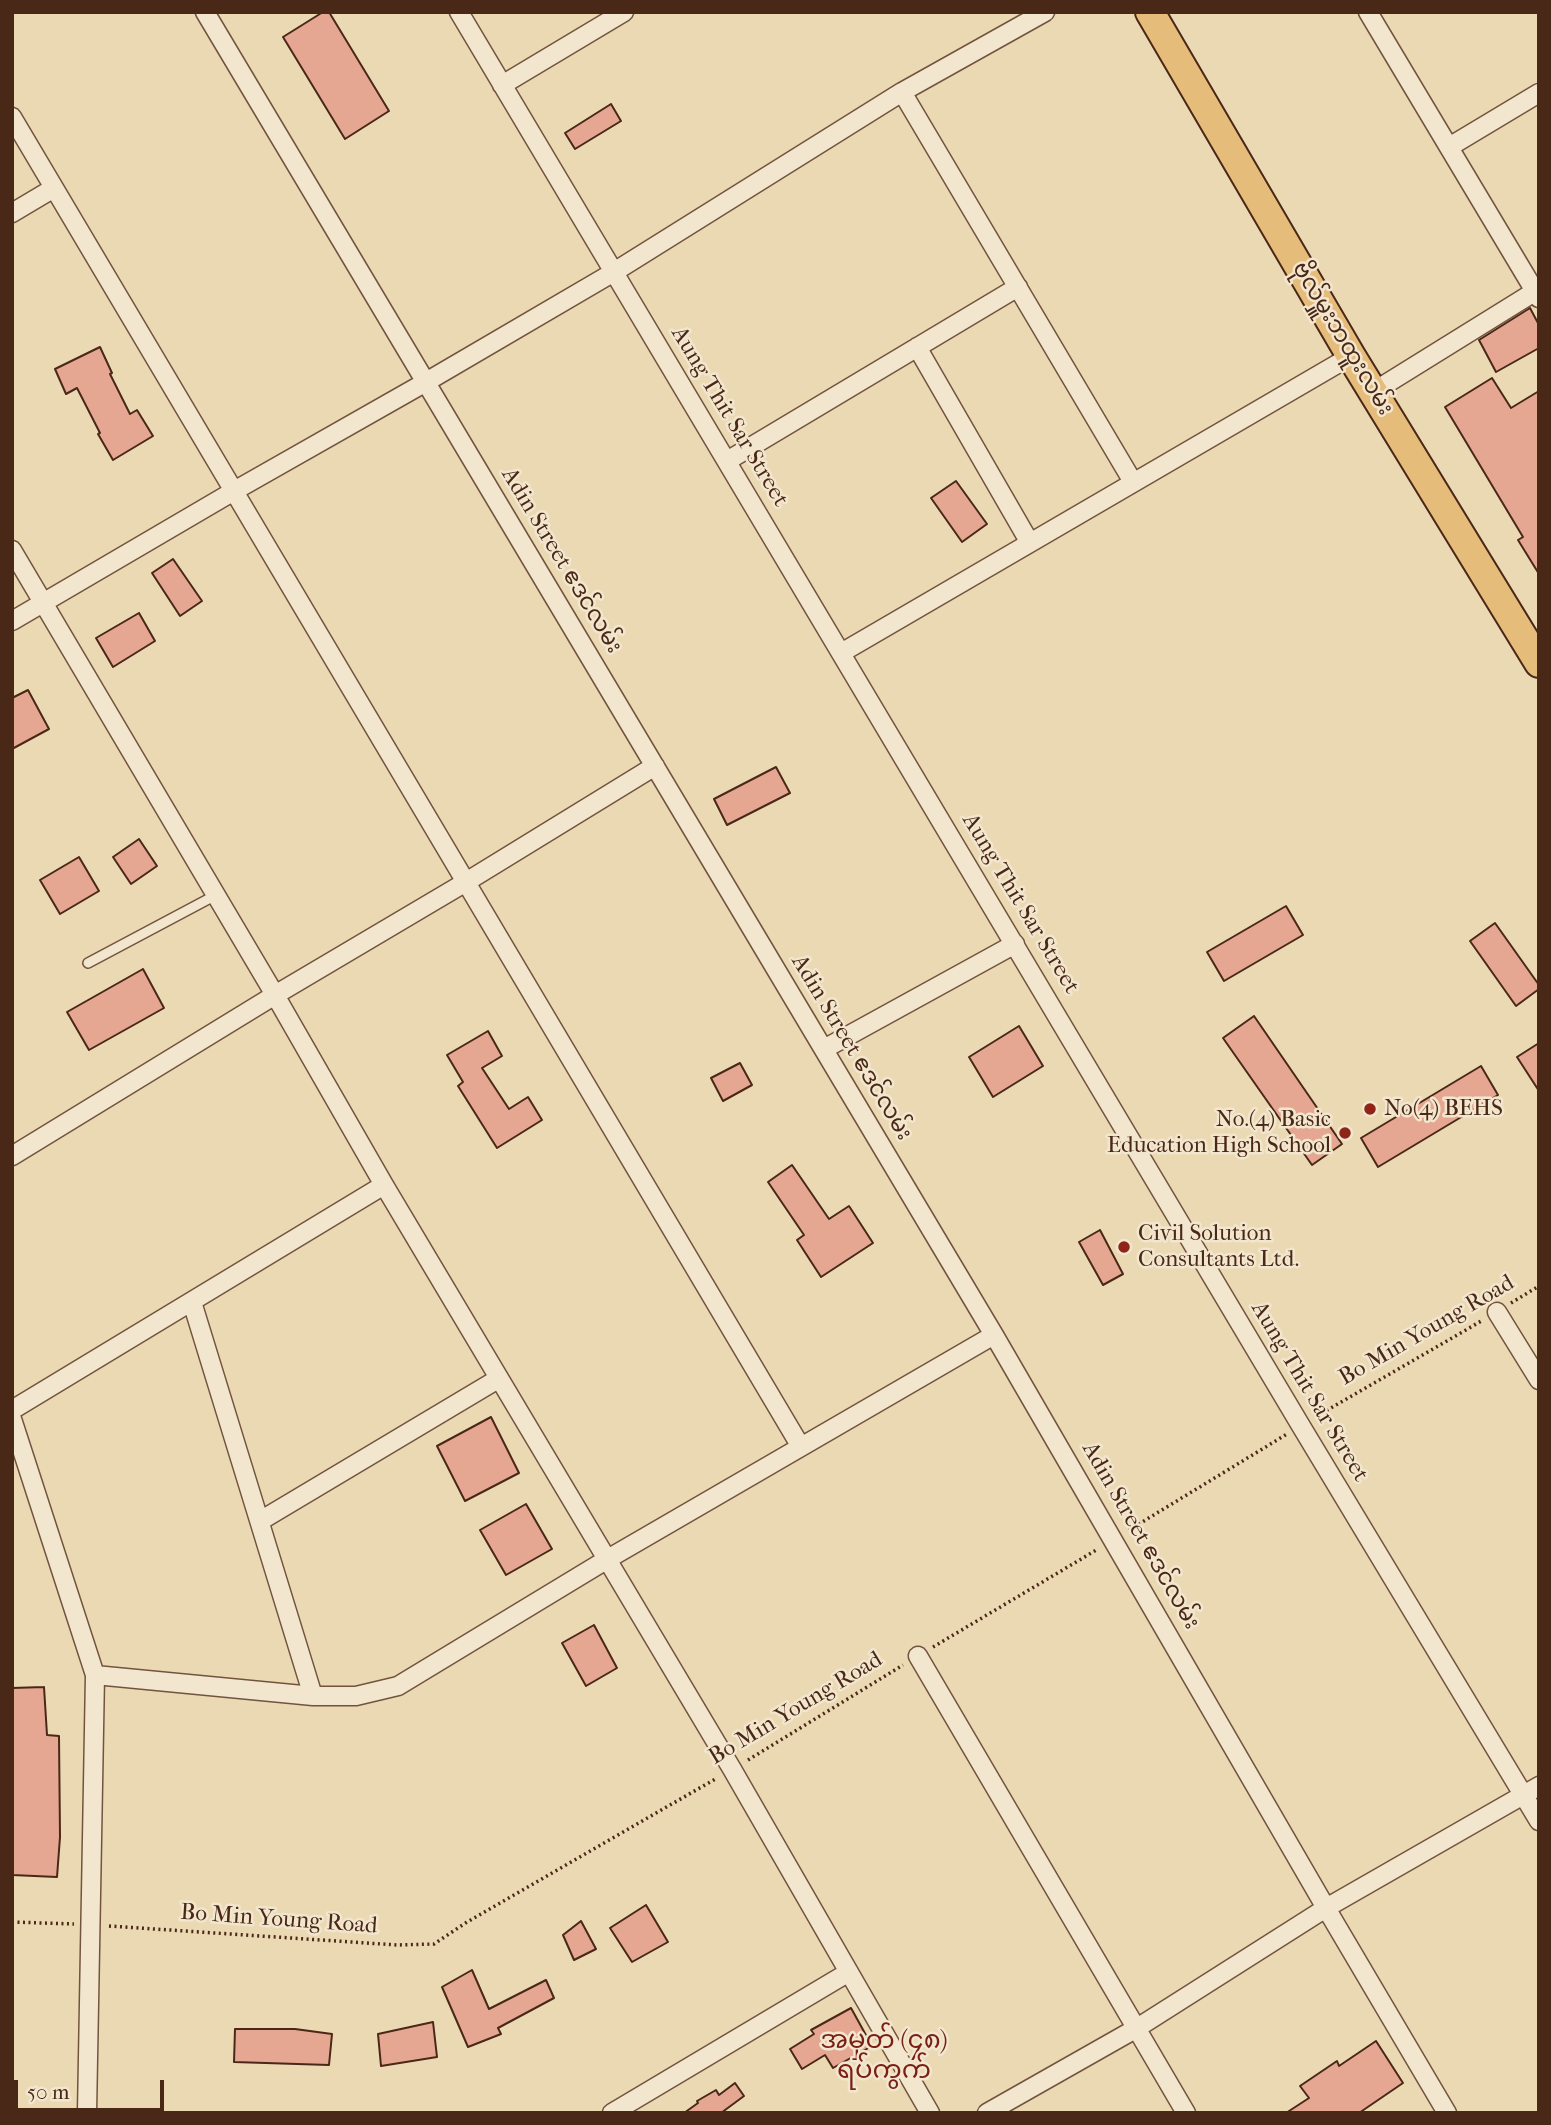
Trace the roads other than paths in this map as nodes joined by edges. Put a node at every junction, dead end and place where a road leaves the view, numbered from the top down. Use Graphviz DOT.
graph roads {
  1 [pos="205,12"];
  2 [pos="458,12"];
  3 [pos="624,12"];
  4 [pos="1045,12"];
  5 [pos="1150,12"];
  6 [pos="1368,12"];
  7 [pos="502,85"];
  8 [pos="902,92"];
  9 [pos="1539,93"];
  10 [pos="12,117"];
  11 [pos="1449,148"];
  12 [pos="54,188"];
  13 [pos="12,213"];
  14 [pos="614,272"];
  15 [pos="1018,287"];
  16 [pos="1537,293"];
  17 [pos="917,347"];
  18 [pos="1351,355"];
  19 [pos="426,383"];
  20 [pos="1373,392"];
  21 [pos="727,461"];
  22 [pos="1133,482"];
  23 [pos="234,491"];
  24 [pos="1030,542"];
  25 [pos="12,550"];
  26 [pos="44,603"];
  27 [pos="12,621"];
  28 [pos="841,653"];
  29 [pos="1539,663"];
  30 [pos="655,766"];
  31 [pos="466,882"];
  32 [pos="216,895"];
  33 [pos="1015,944"];
  34 [pos="88,963"];
  35 [pos="275,995"];
  36 [pos="824,1049"];
  37 [pos="12,1156"];
  38 [pos="384,1185"];
  39 [pos="192,1302"];
  40 [pos="1497,1312"];
  41 [pos="994,1335"];
  42 [pos="498,1378"];
  43 [pos="1539,1380"];
  44 [pos="12,1410"];
  45 [pos="12,1419"];
  46 [pos="801,1447"];
  47 [pos="260,1521"];
  48 [pos="607,1560"];
  49 [pos="918,1656"];
  50 [pos="95,1675"];
  51 [pos="313,1696"];
  52 [pos="1531,1791"];
  53 [pos="1539,1821"];
  54 [pos="1326,1908"];
  55 [pos="849,1972"];
  56 [pos="1137,2028"];
  57 [pos="87,2113"];
  58 [pos="612,2113"];
  59 [pos="930,2113"];
  60 [pos="987,2113"];
  61 [pos="1186,2113"];
  62 [pos="1447,2113"];
  1 -- 19 [label="street, Adin Street ဧဒင်လမ်း"];
  2 -- 7 [label="street, Aung Thit Sar Street"];
  3 -- 7 [label="street"];
  4 -- 8 [label="street"];
  5 -- 18 [label="main road, ဗိုလ်မှူးဘထူးလမ်း"];
  6 -- 11 [label="street"];
  7 -- 14 [label="street, Aung Thit Sar Street"];
  8 -- 14 [label="street"];
  8 -- 15 [label="street"];
  9 -- 11 [label="street"];
  10 -- 12 [label="street"];
  11 -- 16 [label="street"];
  12 -- 13 [label="street"];
  12 -- 23 [label="street"];
  14 -- 19 [label="street"];
  14 -- 21 [label="street, Aung Thit Sar Street"];
  15 -- 17 [label="street"];
  15 -- 22 [label="street"];
  16 -- 20 [label="street"];
  17 -- 21 [label="street"];
  17 -- 24 [label="street"];
  18 -- 20 [label="main road, ဗိုလ်မှူးဘထူးလမ်း"];
  18 -- 22 [label="street"];
  19 -- 23 [label="street"];
  19 -- 30 [label="street, Adin Street ဧဒင်လမ်း"];
  20 -- 29 [label="main road, ဗိုလ်မှူးဘထူးလမ်း"];
  21 -- 28 [label="street, Aung Thit Sar Street"];
  22 -- 24 [label="street"];
  23 -- 26 [label="street"];
  23 -- 31 [label="street"];
  24 -- 28 [label="street"];
  25 -- 26 [label="street"];
  26 -- 27 [label="street"];
  26 -- 32 [label="street"];
  28 -- 33 [label="street, Aung Thit Sar Street"];
  30 -- 31 [label="street"];
  30 -- 36 [label="street, Adin Street ဧဒင်လမ်း"];
  31 -- 35 [label="street"];
  31 -- 46 [label="street"];
  32 -- 34 [label="lane"];
  32 -- 35 [label="street"];
  33 -- 36 [label="street"];
  33 -- 52 [label="street, Aung Thit Sar Street"];
  35 -- 37 [label="street"];
  35 -- 38 [label="street"];
  36 -- 41 [label="street, Adin Street ဧဒင်လမ်း"];
  38 -- 39 [label="street"];
  38 -- 42 [label="street"];
  39 -- 44 [label="street"];
  39 -- 47 [label="street"];
  40 -- 43 [label="street"];
  41 -- 46 [label="street"];
  41 -- 54 [label="street, Adin Street ဧဒင်လမ်း"];
  42 -- 47 [label="street"];
  42 -- 48 [label="street"];
  45 -- 50 [label="street"];
  46 -- 48 [label="street"];
  47 -- 51 [label="street"];
  48 -- 51 [label="street"];
  48 -- 55 [label="street"];
  49 -- 56 [label="street"];
  50 -- 51 [label="street"];
  50 -- 57 [label="street"];
  52 -- 53 [label="street, Aung Thit Sar Street"];
  52 -- 54 [label="street"];
  54 -- 56 [label="street"];
  54 -- 62 [label="street, Adin Street ဧဒင်လမ်း"];
  55 -- 58 [label="street"];
  55 -- 59 [label="street"];
  56 -- 60 [label="street"];
  56 -- 61 [label="street"];
}
